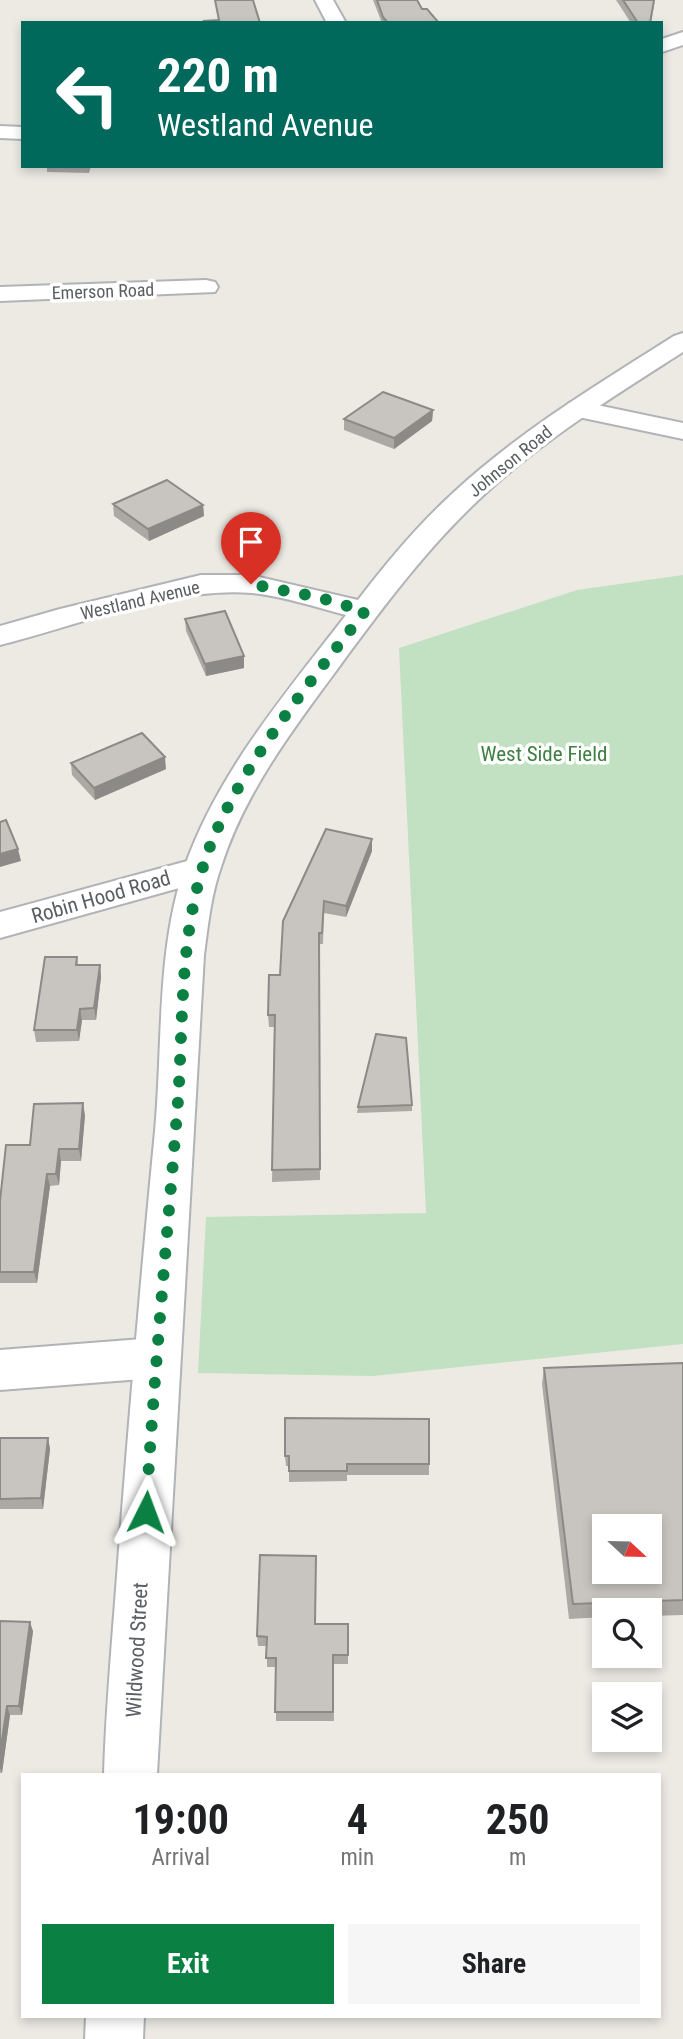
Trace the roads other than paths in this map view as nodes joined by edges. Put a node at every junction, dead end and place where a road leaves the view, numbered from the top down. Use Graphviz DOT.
graph roads {
  1 [pos="324,0"];
  2 [pos="336,21"];
  3 [pos="683,37"];
  4 [pos="663,46"];
  5 [pos="0,132"];
  6 [pos="21,133"];
  7 [pos="206,288"];
  8 [pos="0,294"];
  9 [pos="683,341"];
  10 [pos="578,409"];
  11 [pos="683,431"];
  12 [pos="365,611"];
  13 [pos="0,636"];
  14 [pos="202,869"];
  15 [pos="0,925"];
  16 [pos="155,1359"];
  17 [pos="0,1370"];
  18 [pos="130,1773"];
  19 [pos="115,2018"];
  20 [pos="114,2039"];
  1 -- 2 [label="street"];
  3 -- 4 [label="street"];
  5 -- 6 [label="street"];
  7 -- 8 [label="street, Emerson Road"];
  9 -- 10 [label="street, Johnson Road"];
  10 -- 11 [label="street"];
  10 -- 12 [label="street, Johnson Road"];
  12 -- 13 [label="street, Westland Avenue"];
  12 -- 14 [label="street, Wildwood Street"];
  14 -- 15 [label="street, Robin Hood Road"];
  14 -- 16 [label="street, Wildwood Street"];
  16 -- 17 [label="street"];
  16 -- 18 [label="street, Wildwood Street"];
  19 -- 20 [label="street"];
}
